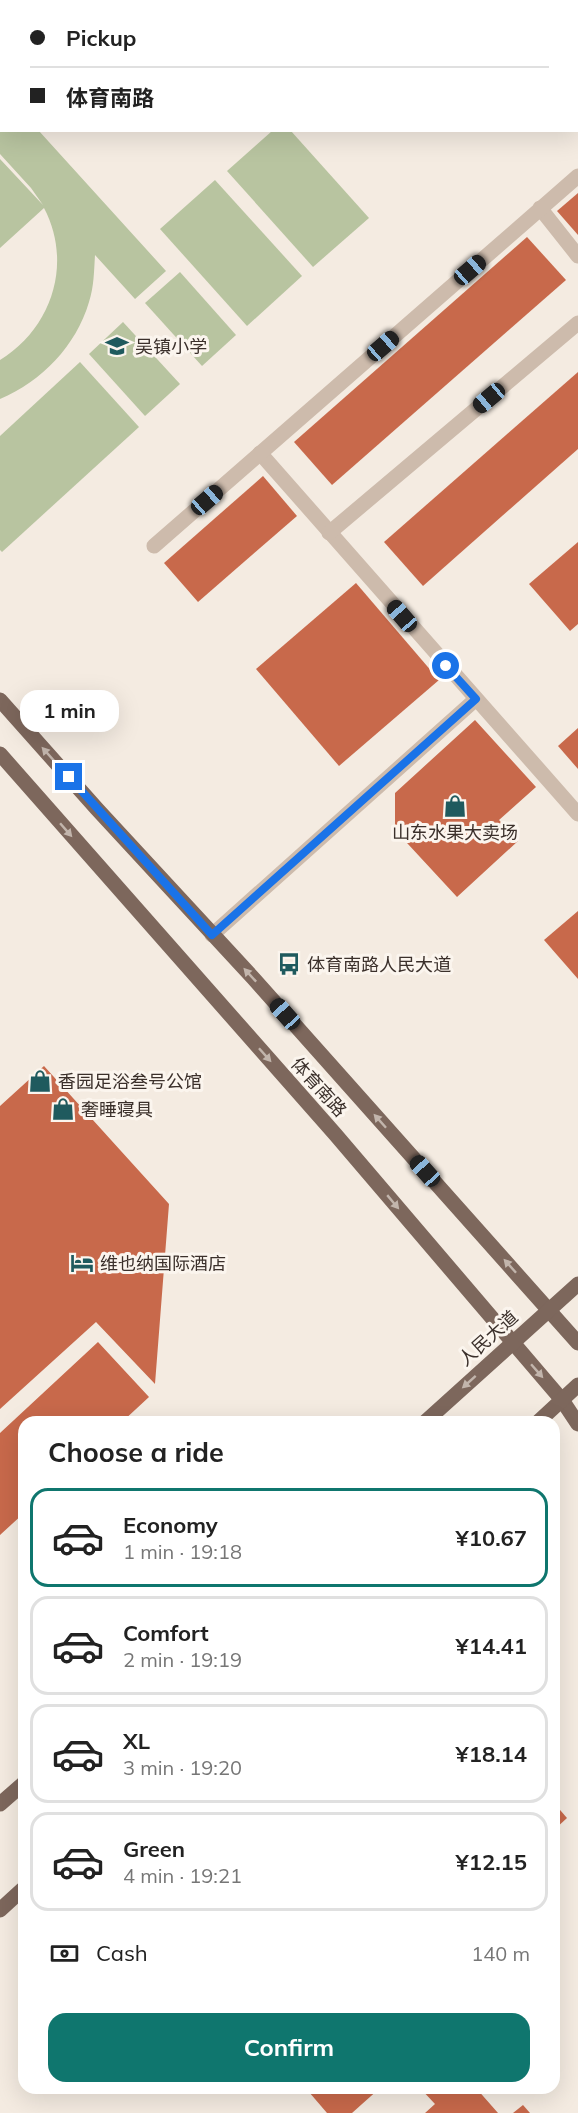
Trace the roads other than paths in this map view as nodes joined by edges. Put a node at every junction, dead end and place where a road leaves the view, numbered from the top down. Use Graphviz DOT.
graph roads {
  1 [pos="578,176"];
  2 [pos="540,208"];
  3 [pos="578,256"];
  4 [pos="578,322"];
  5 [pos="260,453"];
  6 [pos="329,533"];
  7 [pos="154,546"];
  8 [pos="476,699"];
  9 [pos="0,700"];
  10 [pos="0,754"];
  11 [pos="578,814"];
  12 [pos="212,935"];
  13 [pos="578,1284"];
  14 [pos="549,1310"];
  15 [pos="513,1343"];
  16 [pos="578,1343"];
  17 [pos="578,1385"];
  18 [pos="562,1400"];
  19 [pos="432,1416"];
  20 [pos="545,1416"];
  21 [pos="578,1424"];
  22 [pos="18,1788"];
  23 [pos="0,1804"];
  24 [pos="18,1894"];
  25 [pos="0,1910"];
  1 -- 2 [label="lane"];
  2 -- 3 [label="lane"];
  2 -- 5 [label="lane"];
  4 -- 6 [label="lane"];
  5 -- 6 [label="lane"];
  5 -- 7 [label="lane"];
  6 -- 8 [label="lane"];
  8 -- 11 [label="lane"];
  8 -- 12 [label="lane"];
  12 -- 9 [label="main road, 体育南路, one-way"];
  10 -- 15 [label="main road, 体育南路, one-way"];
  14 -- 12 [label="main road, 体育南路, one-way"];
  13 -- 14 [label="main road, 人民大道"];
  14 -- 15 [label="main road, 人民大道"];
  14 -- 16 [label="main road, 体育南路"];
  15 -- 18 [label="main road, 体育南路, one-way"];
  15 -- 19 [label="main road, 人民大道, one-way"];
  17 -- 18 [label="main road"];
  18 -- 20 [label="main road"];
  18 -- 21 [label="main road, 体育南路"];
  22 -- 23 [label="main road"];
  24 -- 25 [label="main road"];
}
